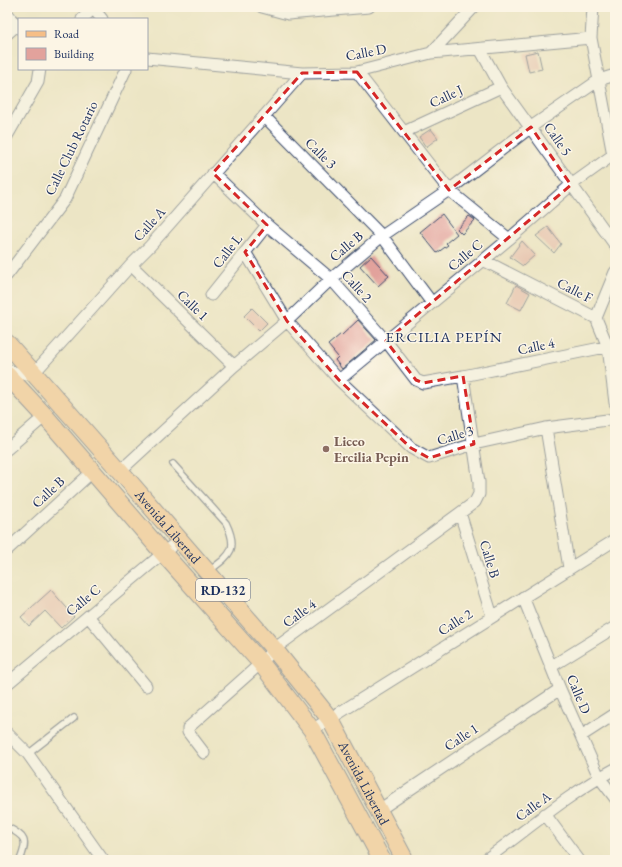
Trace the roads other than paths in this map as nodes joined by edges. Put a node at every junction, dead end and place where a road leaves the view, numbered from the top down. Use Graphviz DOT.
graph roads {
  1 [pos="262,7"];
  2 [pos="369,7"];
  3 [pos="474,7"];
  4 [pos="593,7"];
  5 [pos="93,8"];
  6 [pos="281,9"];
  7 [pos="7,13"];
  8 [pos="83,18"];
  9 [pos="101,18"];
  10 [pos="18,27"];
  11 [pos="7,34"];
  12 [pos="591,38"];
  13 [pos="480,48"];
  14 [pos="431,53"];
  15 [pos="148,58"];
  16 [pos="40,70"];
  17 [pos="126,70"];
  18 [pos="357,72"];
  19 [pos="302,73"];
  20 [pos="615,75"];
  21 [pos="599,80"];
  22 [pos="501,87"];
  23 [pos="264,116"];
  24 [pos="532,127"];
  25 [pos="404,132"];
  26 [pos="612,135"];
  27 [pos="7,136"];
  28 [pos="614,156"];
  29 [pos="213,173"];
  30 [pos="571,185"];
  31 [pos="448,190"];
  32 [pos="267,225"];
  33 [pos="382,236"];
  34 [pos="509,239"];
  35 [pos="615,245"];
  36 [pos="245,252"];
  37 [pos="483,260"];
  38 [pos="131,265"];
  39 [pos="615,272"];
  40 [pos="7,275"];
  41 [pos="331,279"];
  42 [pos="211,295"];
  43 [pos="432,303"];
  44 [pos="596,318"];
  45 [pos="287,321"];
  46 [pos="386,341"];
  47 [pos="7,343"];
  48 [pos="611,346"];
  49 [pos="234,366"];
  50 [pos="7,370"];
  51 [pos="34,373"];
  52 [pos="7,375"];
  53 [pos="463,376"];
  54 [pos="339,380"];
  55 [pos="416,380"];
  56 [pos="615,403"];
  57 [pos="45,416"];
  58 [pos="615,419"];
  59 [pos="546,428"];
  60 [pos="474,444"];
  61 [pos="7,449"];
  62 [pos="173,464"];
  63 [pos="93,471"];
  64 [pos="120,471"];
  65 [pos="460,513"];
  66 [pos="179,540"];
  67 [pos="615,540"];
  68 [pos="7,550"];
  69 [pos="163,553"];
  70 [pos="569,568"];
  71 [pos="208,572"];
  72 [pos="523,598"];
  73 [pos="88,616"];
  74 [pos="492,616"];
  75 [pos="615,627"];
  76 [pos="274,649"];
  77 [pos="261,663"];
  78 [pos="552,666"];
  79 [pos="7,684"];
  80 [pos="146,686"];
  81 [pos="560,689"];
  82 [pos="615,714"];
  83 [pos="74,718"];
  84 [pos="330,719"];
  85 [pos="312,730"];
  86 [pos="7,733"];
  87 [pos="581,736"];
  88 [pos="204,753"];
  89 [pos="28,754"];
  90 [pos="615,769"];
  91 [pos="599,777"];
  92 [pos="615,798"];
  93 [pos="545,814"];
  94 [pos="382,816"];
  95 [pos="7,827"];
  96 [pos="367,832"];
  97 [pos="490,859"];
  98 [pos="20,860"];
  99 [pos="103,860"];
  100 [pos="382,860"];
  101 [pos="405,860"];
  102 [pos="579,860"];
  1 -- 6 [label="street"];
  2 -- 6 [label="street"];
  3 -- 14 [label="street"];
  4 -- 12 [label="street"];
  5 -- 8 [label="street"];
  5 -- 9 [label="street"];
  7 -- 10 [label="street"];
  10 -- 11 [label="street"];
  12 -- 13 [label="street, Calle D"];
  12 -- 21 [label="street"];
  13 -- 14 [label="street, Calle D"];
  13 -- 22 [label="street, Calle 5"];
  14 -- 18 [label="street, Calle D"];
  15 -- 19 [label="street, Calle D"];
  16 -- 27 [label="street"];
  17 -- 40 [label="street, Calle Club Rotario"];
  18 -- 19 [label="street, Calle D"];
  18 -- 25 [label="street"];
  19 -- 23 [label="street, Calle A"];
  20 -- 21 [label="street, Calle B"];
  21 -- 24 [label="street, Calle B"];
  21 -- 26 [label="street"];
  22 -- 24 [label="street, Calle 5"];
  22 -- 25 [label="street, Calle J"];
  23 -- 29 [label="street, Calle A"];
  23 -- 33 [label="street, Calle 3"];
  24 -- 30 [label="street, Calle 5"];
  24 -- 31 [label="street, Calle B"];
  25 -- 31 [label="street"];
  26 -- 28 [label="street"];
  28 -- 30 [label="street, Calle C"];
  29 -- 32 [label="street, Calle 2"];
  29 -- 38 [label="street, Calle A"];
  30 -- 34 [label="street, Calle C"];
  30 -- 35 [label="street, Calle 5"];
  31 -- 33 [label="street, Calle B"];
  31 -- 34 [label="street"];
  32 -- 36 [label="street, Calle L"];
  32 -- 41 [label="street, Calle 2"];
  33 -- 41 [label="street, Calle B"];
  33 -- 43 [label="street, Calle 3"];
  34 -- 37 [label="street, Calle C"];
  36 -- 42 [label="street, Calle L"];
  36 -- 45 [label="street, Calle 3"];
  37 -- 43 [label="street, Calle C"];
  37 -- 44 [label="street, Calle F"];
  38 -- 49 [label="street, Calle 1"];
  38 -- 51 [label="street, Calle A"];
  39 -- 44 [label="street"];
  41 -- 45 [label="street, Calle B"];
  41 -- 46 [label="street, Calle 2"];
  43 -- 46 [label="street, Calle C"];
  44 -- 48 [label="street, Calle F"];
  45 -- 49 [label="street, Calle B"];
  45 -- 54 [label="street, Calle 3"];
  46 -- 54 [label="street, Calle C"];
  46 -- 55 [label="street, Calle 2"];
  47 -- 51 [label="main road, Avenida Libertad / RD-132"];
  48 -- 53 [label="street, Calle 4"];
  48 -- 56 [label="street, Calle F"];
  49 -- 64 [label="street, Calle B"];
  50 -- 51 [label="street"];
  51 -- 64 [label="main road, Avenida Libertad / RD-132"];
  52 -- 57 [label="main road, Avenida Libertad / RD-132"];
  53 -- 55 [label="street, Calle 4"];
  53 -- 60 [label="street"];
  54 -- 60 [label="street, Calle 3"];
  57 -- 61 [label="street"];
  57 -- 63 [label="main road, Avenida Libertad / RD-132"];
  58 -- 59 [label="street, Calle 3"];
  59 -- 60 [label="street, Calle 3"];
  59 -- 70 [label="street"];
  60 -- 65 [label="street"];
  62 -- 71 [label="lane"];
  63 -- 68 [label="street, Calle B"];
  63 -- 69 [label="main road, Avenida Libertad / RD-132"];
  64 -- 66 [label="main road, Avenida Libertad / RD-132"];
  65 -- 74 [label="street, Calle B"];
  65 -- 76 [label="street, Calle 4"];
  66 -- 69 [label="street, Calle C"];
  66 -- 71 [label="main road, Avenida Libertad / RD-132"];
  67 -- 70 [label="street, Calle 2"];
  69 -- 73 [label="street, Calle C"];
  69 -- 77 [label="main road, Avenida Libertad / RD-132"];
  70 -- 72 [label="street, Calle 2"];
  71 -- 76 [label="main road, Avenida Libertad / RD-132"];
  72 -- 74 [label="street, Calle 2"];
  72 -- 78 [label="street, Calle D"];
  73 -- 79 [label="street, Calle C"];
  73 -- 80 [label="street"];
  74 -- 84 [label="street, Calle 2"];
  75 -- 78 [label="street"];
  76 -- 77 [label="street, Calle 4"];
  76 -- 84 [label="main road, Avenida Libertad / RD-132"];
  77 -- 85 [label="main road, Avenida Libertad / RD-132"];
  77 -- 88 [label="street, Calle 4"];
  78 -- 81 [label="street, Calle D"];
  81 -- 87 [label="street, Calle D"];
  81 -- 94 [label="street, Calle 1"];
  82 -- 87 [label="street"];
  83 -- 89 [label="lane"];
  84 -- 85 [label="street, Calle 2"];
  84 -- 94 [label="main road, Avenida Libertad / RD-132"];
  85 -- 96 [label="main road, Avenida Libertad / RD-132"];
  86 -- 89 [label="street"];
  87 -- 91 [label="street, Calle D"];
  89 -- 99 [label="street"];
  90 -- 91 [label="street, Calle A"];
  91 -- 92 [label="street, Calle D"];
  91 -- 93 [label="street, Calle A"];
  93 -- 97 [label="street, Calle A"];
  93 -- 102 [label="street"];
  94 -- 96 [label="street, Calle 1"];
  94 -- 101 [label="main road, Avenida Libertad / RD-132"];
  95 -- 98 [label="lane"];
  96 -- 100 [label="main road, Avenida Libertad / RD-132"];
}
